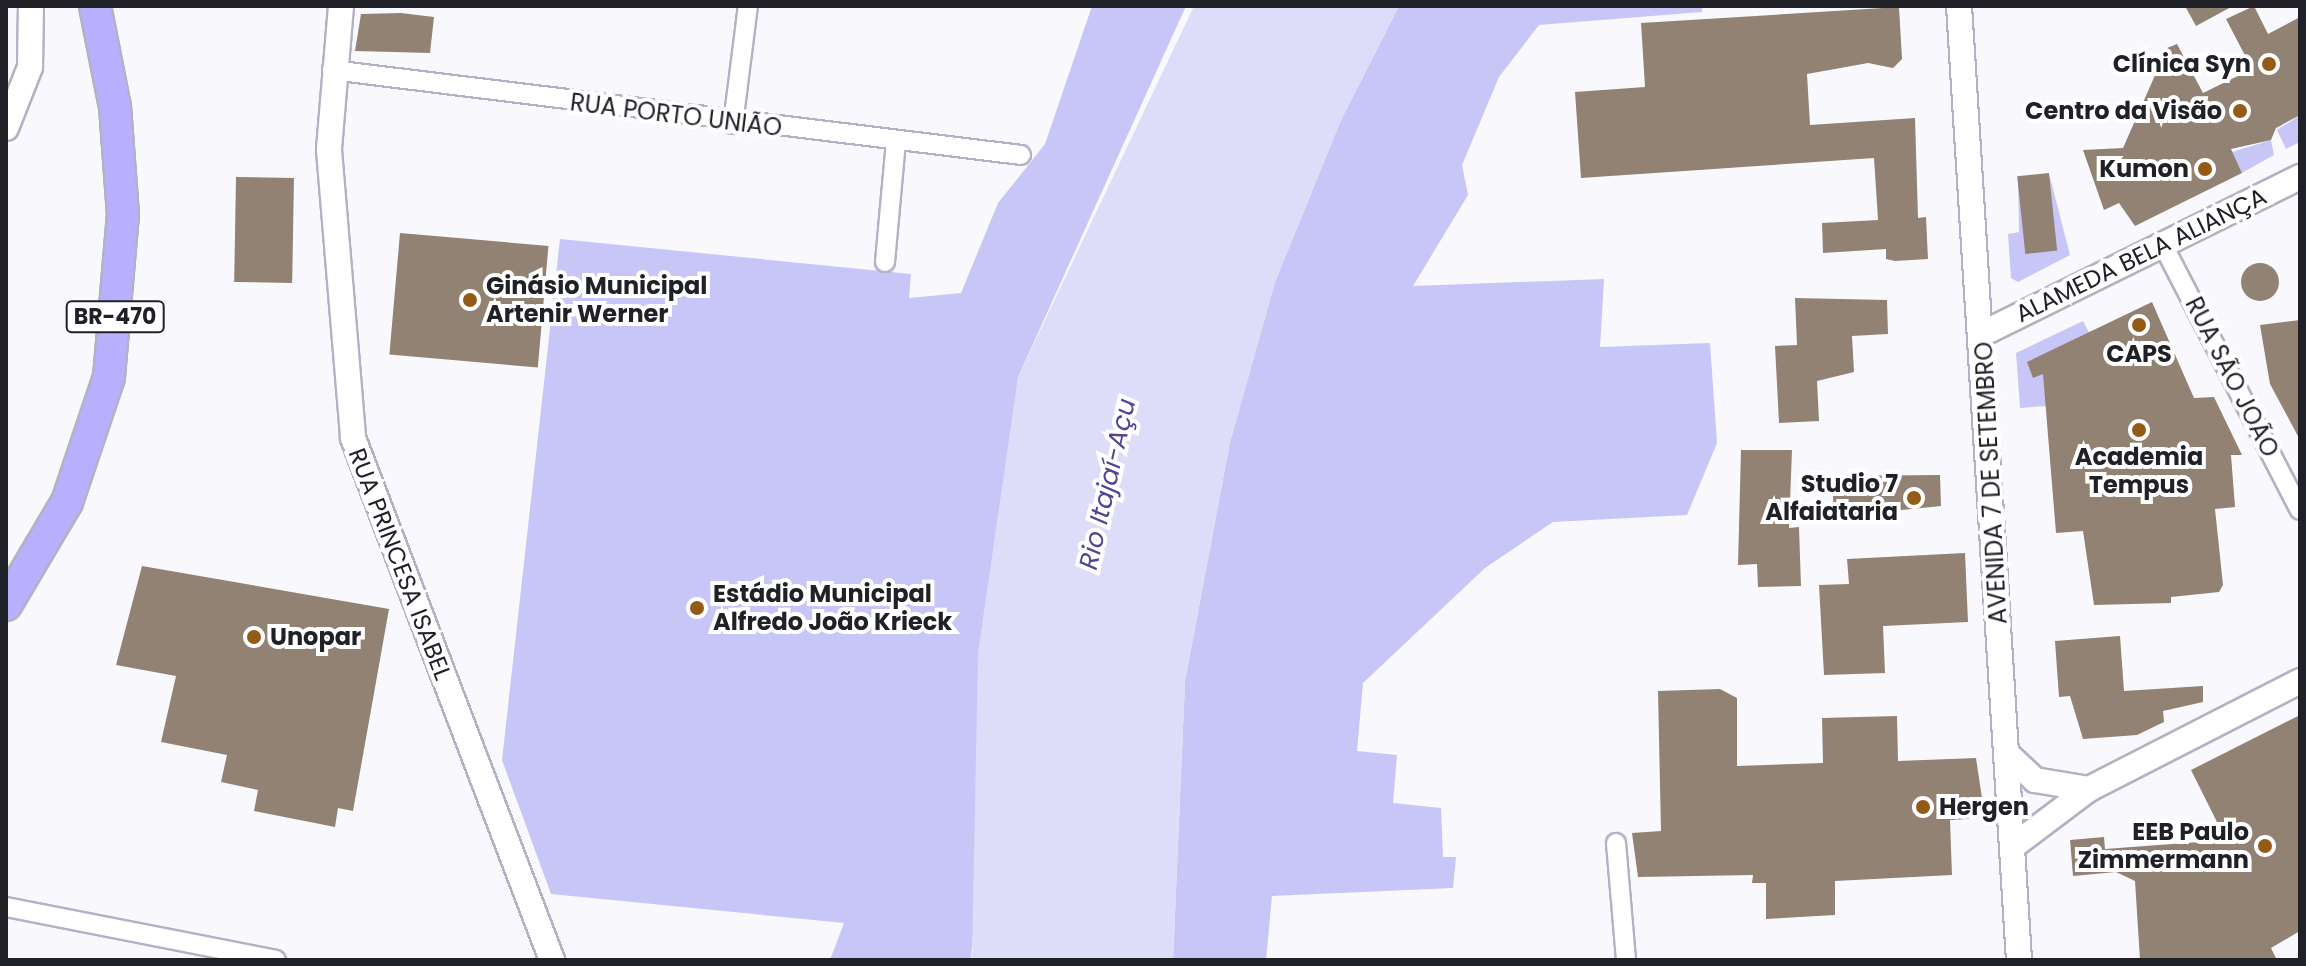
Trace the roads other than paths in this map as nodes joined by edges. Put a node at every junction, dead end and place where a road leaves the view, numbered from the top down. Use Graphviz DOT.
graph roads {
  1 [pos="31,6"];
  2 [pos="95,6"];
  3 [pos="341,6"];
  4 [pos="748,6"];
  5 [pos="1959,6"];
  6 [pos="332,70"];
  7 [pos="733,124"];
  8 [pos="6,128"];
  9 [pos="896,141"];
  10 [pos="1021,155"];
  11 [pos="2300,177"];
  12 [pos="2163,245"];
  13 [pos="885,262"];
  14 [pos="1982,334"];
  15 [pos="2300,510"];
  16 [pos="6,605"];
  17 [pos="2300,681"];
  18 [pos="2006,753"];
  19 [pos="2089,789"];
  20 [pos="1616,843"];
  21 [pos="2012,847"];
  22 [pos="6,907"];
  23 [pos="276,960"];
  24 [pos="552,960"];
  25 [pos="1626,960"];
  26 [pos="2019,960"];
  1 -- 8 [label="street"];
  2 -- 16 [label="highway, BR-470"];
  3 -- 6 [label="street, RUA PRINCESA ISABEL"];
  4 -- 7 [label="street"];
  5 -- 14 [label="street, AVENIDA 7 DE SETEMBRO"];
  6 -- 7 [label="street, RUA PORTO UNIÃO"];
  6 -- 24 [label="street, RUA PRINCESA ISABEL"];
  7 -- 9 [label="street, RUA PORTO UNIÃO"];
  9 -- 10 [label="street, RUA PORTO UNIÃO"];
  9 -- 13 [label="street"];
  11 -- 12 [label="street, ALAMEDA BELA ALIANÇA"];
  12 -- 14 [label="street, ALAMEDA BELA ALIANÇA"];
  12 -- 15 [label="street, RUA SÃO JOÃO"];
  14 -- 18 [label="street, AVENIDA 7 DE SETEMBRO"];
  17 -- 19 [label="street"];
  18 -- 19 [label="street"];
  18 -- 21 [label="street, AVENIDA 7 DE SETEMBRO"];
  19 -- 21 [label="street"];
  20 -- 25 [label="street"];
  21 -- 26 [label="street, AVENIDA 7 DE SETEMBRO"];
  22 -- 23 [label="street"];
}
